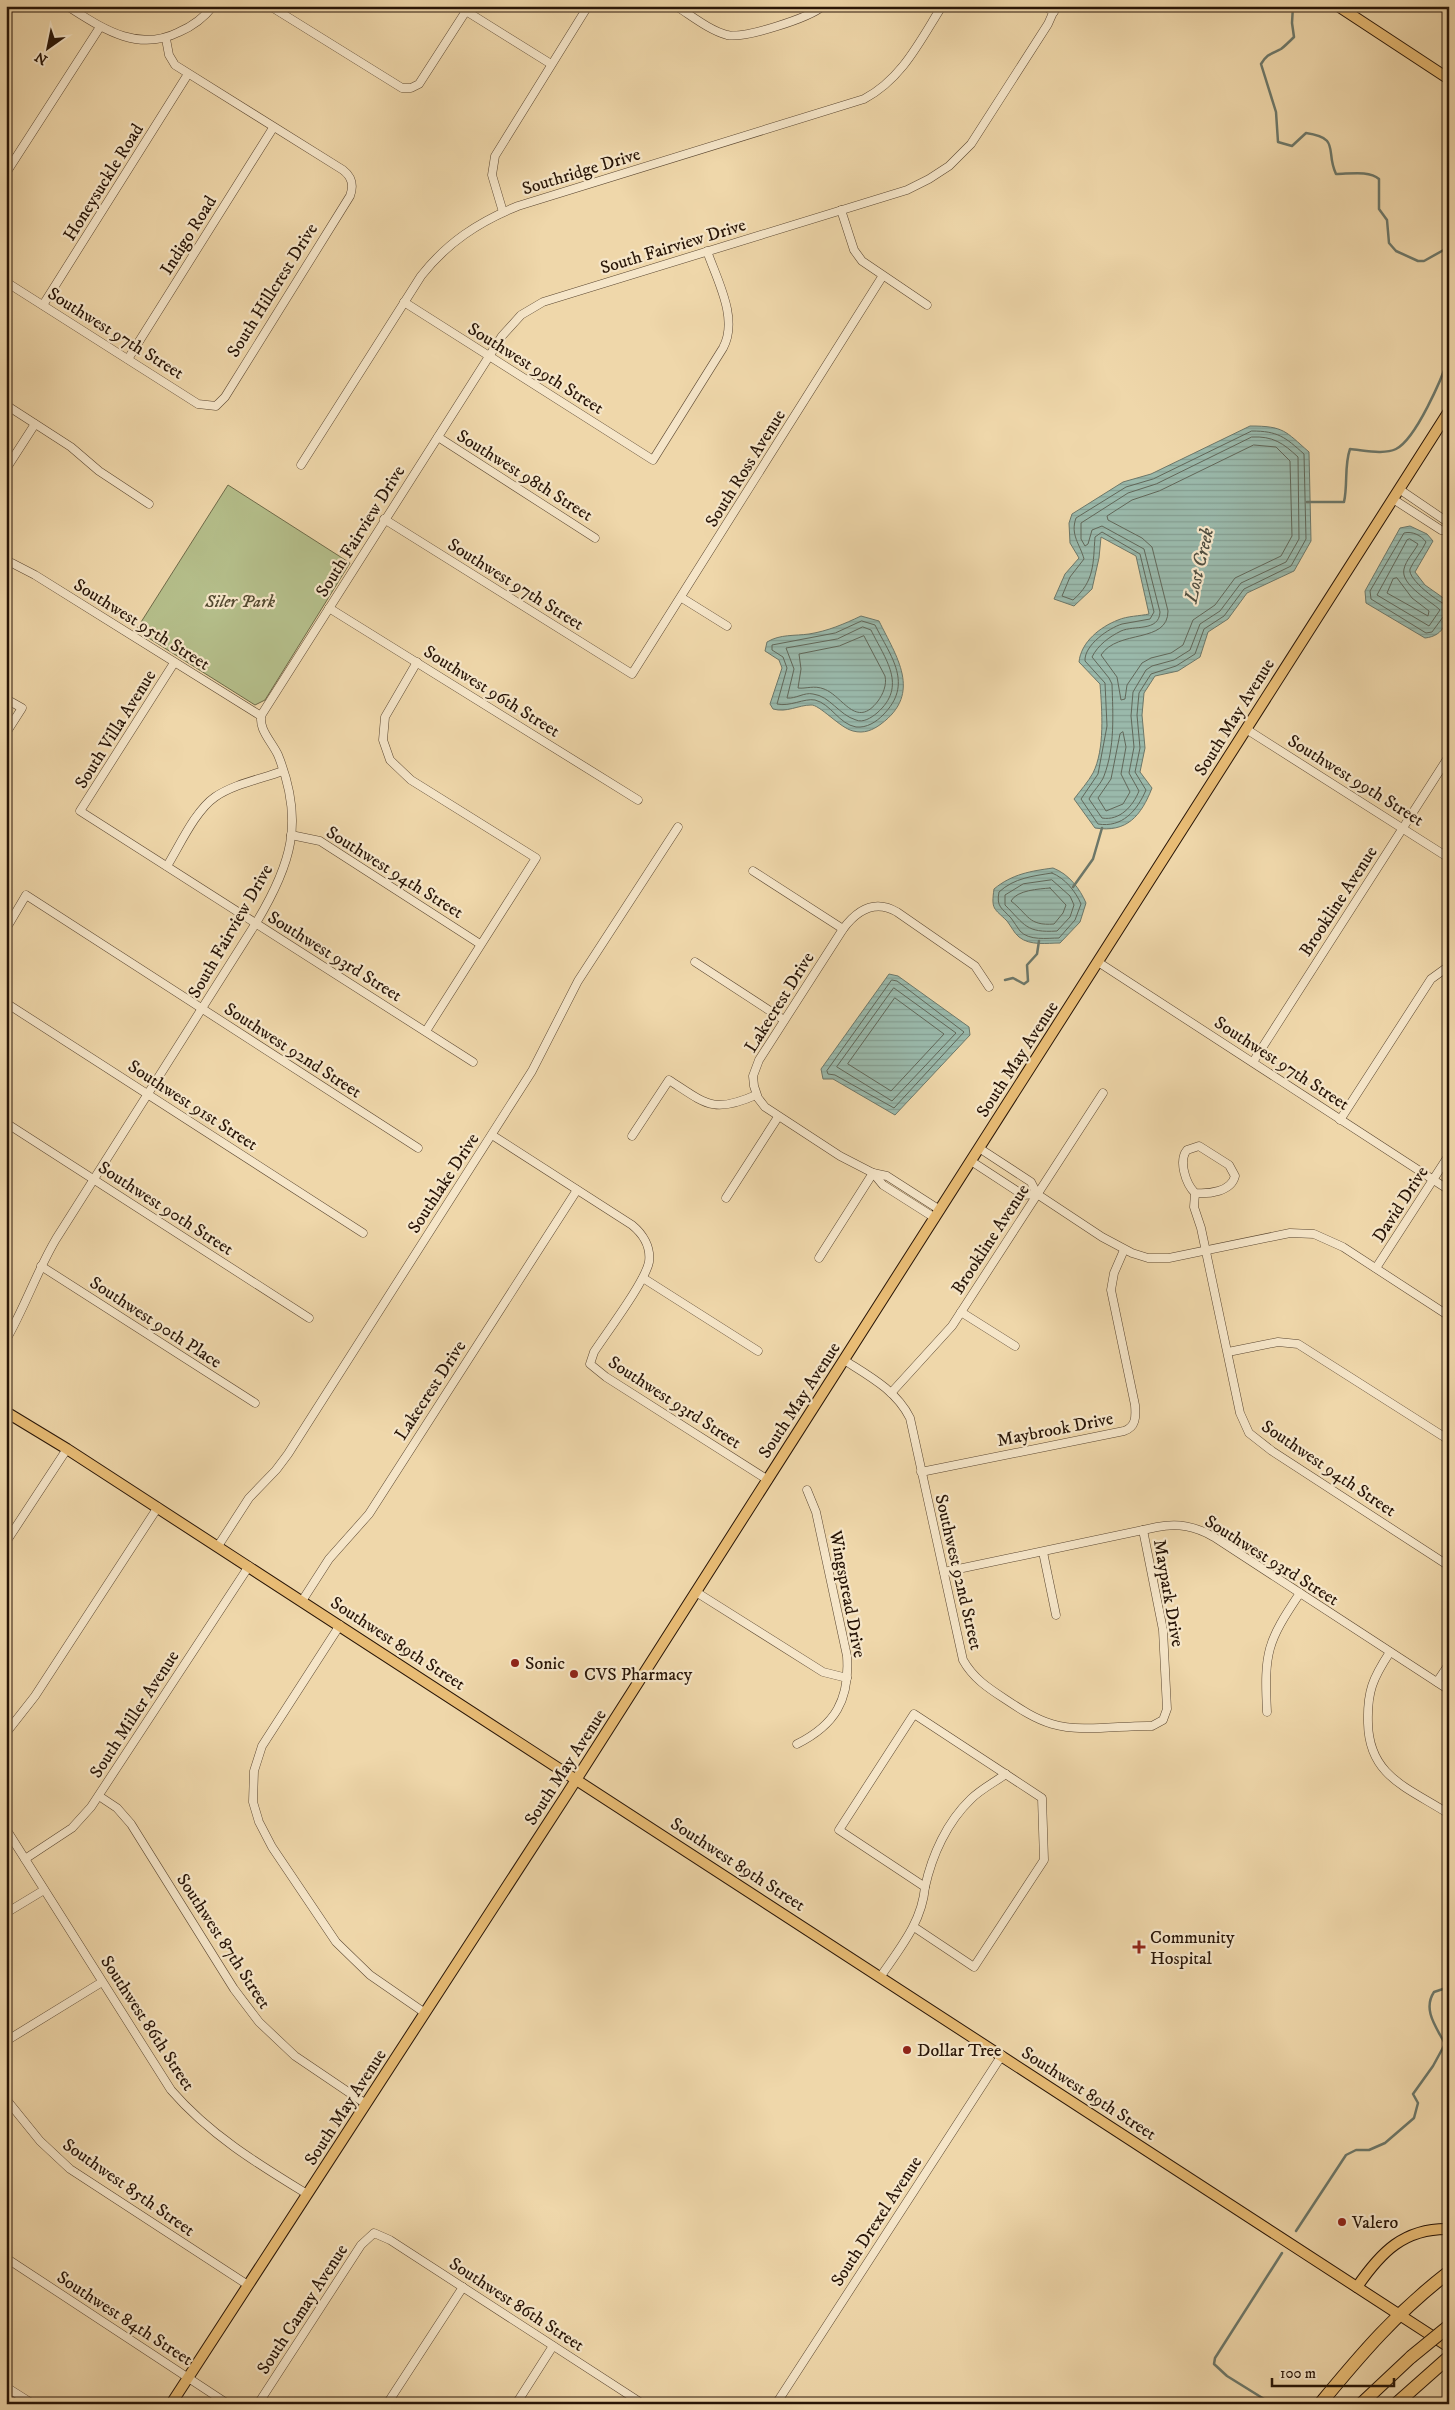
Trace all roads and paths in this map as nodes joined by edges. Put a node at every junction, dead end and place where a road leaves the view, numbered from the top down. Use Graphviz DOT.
graph roads {
  1 [pos="67,6"];
  2 [pos="212,6"];
  3 [pos="270,6"];
  4 [pos="458,6"];
  5 [pos="588,6"];
  6 [pos="676,6"];
  7 [pos="822,6"];
  8 [pos="942,6"];
  9 [pos="1044,6"];
  10 [pos="1346,8"];
  11 [pos="1055,9"];
  12 [pos="466,11"];
  13 [pos="100,27"];
  14 [pos="166,39"];
  15 [pos="551,64"];
  16 [pos="188,74"];
  17 [pos="1449,79"];
  18 [pos="273,128"];
  19 [pos="6,173"];
  20 [pos="841,210"];
  21 [pos="503,212"];
  22 [pos="707,252"];
  23 [pos="882,277"];
  24 [pos="6,282"];
  25 [pos="404,302"];
  26 [pos="43,305"];
  27 [pos="927,305"];
  28 [pos="489,356"];
  29 [pos="128,359"];
  30 [pos="6,405"];
  31 [pos="210,407"];
  32 [pos="1449,411"];
  33 [pos="35,424"];
  34 [pos="438,438"];
  35 [pos="302,465"];
  36 [pos="6,469"];
  37 [pos="1399,489"];
  38 [pos="1393,499"];
  39 [pos="148,504"];
  40 [pos="384,519"];
  41 [pos="1449,523"];
  42 [pos="1449,531"];
  43 [pos="595,538"];
  44 [pos="6,560"];
  45 [pos="682,598"];
  46 [pos="329,608"];
  47 [pos="726,626"];
  48 [pos="174,662"];
  49 [pos="417,662"];
  50 [pos="632,674"];
  51 [pos="6,699"];
  52 [pos="261,716"];
  53 [pos="1246,729"];
  54 [pos="6,733"];
  55 [pos="1449,756"];
  56 [pos="283,771"];
  57 [pos="638,800"];
  58 [pos="80,811"];
  59 [pos="678,827"];
  60 [pos="1403,828"];
  61 [pos="291,835"];
  62 [pos="1449,858"];
  63 [pos="167,866"];
  64 [pos="752,871"];
  65 [pos="256,923"];
  66 [pos="6,929"];
  67 [pos="843,929"];
  68 [pos="480,944"];
  69 [pos="694,962"];
  70 [pos="1098,962"];
  71 [pos="1449,966"];
  72 [pos="989,987"];
  73 [pos="6,1003"];
  74 [pos="202,1009"];
  75 [pos="784,1020"];
  76 [pos="426,1031"];
  77 [pos="473,1062"];
  78 [pos="1253,1062"];
  79 [pos="1102,1093"];
  80 [pos="148,1094"];
  81 [pos="756,1095"];
  82 [pos="778,1117"];
  83 [pos="1340,1120"];
  84 [pos="6,1123"];
  85 [pos="492,1135"];
  86 [pos="632,1136"];
  87 [pos="418,1148"];
  88 [pos="979,1148"];
  89 [pos="1449,1155"];
  90 [pos="970,1161"];
  91 [pos="873,1173"];
  92 [pos="94,1179"];
  93 [pos="1433,1180"];
  94 [pos="577,1190"];
  95 [pos="1449,1190"];
  96 [pos="1036,1194"];
  97 [pos="1195,1194"];
  98 [pos="726,1198"];
  99 [pos="937,1214"];
  100 [pos="363,1233"];
  101 [pos="1124,1250"];
  102 [pos="1206,1250"];
  103 [pos="819,1258"];
  104 [pos="41,1266"];
  105 [pos="1376,1268"];
  106 [pos="643,1278"];
  107 [pos="961,1312"];
  108 [pos="1449,1316"];
  109 [pos="309,1318"];
  110 [pos="6,1340"];
  111 [pos="1014,1346"];
  112 [pos="758,1351"];
  113 [pos="1228,1352"];
  114 [pos="844,1360"];
  115 [pos="892,1393"];
  116 [pos="255,1403"];
  117 [pos="6,1412"];
  118 [pos="1449,1440"];
  119 [pos="67,1449"];
  120 [pos="921,1472"];
  121 [pos="768,1480"];
  122 [pos="807,1490"];
  123 [pos="158,1508"];
  124 [pos="1143,1530"];
  125 [pos="6,1542"];
  126 [pos="218,1546"];
  127 [pos="1044,1552"];
  128 [pos="249,1566"];
  129 [pos="1449,1566"];
  130 [pos="944,1572"];
  131 [pos="696,1592"];
  132 [pos="1300,1593"];
  133 [pos="302,1600"];
  134 [pos="1056,1614"];
  135 [pos="340,1625"];
  136 [pos="1390,1652"];
  137 [pos="1449,1664"];
  138 [pos="847,1678"];
  139 [pos="1437,1682"];
  140 [pos="1449,1690"];
  141 [pos="1267,1712"];
  142 [pos="1163,1720"];
  143 [pos="6,1733"];
  144 [pos="797,1744"];
  145 [pos="1006,1774"];
  146 [pos="578,1778"];
  147 [pos="99,1796"];
  148 [pos="1449,1814"];
  149 [pos="6,1828"];
  150 [pos="25,1859"];
  151 [pos="925,1887"];
  152 [pos="44,1890"];
  153 [pos="6,1913"];
  154 [pos="914,1927"];
  155 [pos="881,1976"];
  156 [pos="102,1982"];
  157 [pos="425,2013"];
  158 [pos="6,2041"];
  159 [pos="1002,2055"];
  160 [pos="6,2099"];
  161 [pos="366,2104"];
  162 [pos="307,2194"];
  163 [pos="1449,2230"];
  164 [pos="374,2233"];
  165 [pos="6,2258"];
  166 [pos="1449,2272"];
  167 [pos="248,2286"];
  168 [pos="463,2287"];
  169 [pos="1357,2287"];
  170 [pos="1399,2314"];
  171 [pos="1449,2326"];
  172 [pos="554,2346"];
  173 [pos="1449,2347"];
  174 [pos="1449,2357"];
  175 [pos="188,2377"];
  176 [pos="6,2386"];
  177 [pos="33,2404"];
  178 [pos="171,2404"];
  179 [pos="228,2404"];
  180 [pos="258,2404"];
  181 [pos="388,2404"];
  182 [pos="516,2404"];
  183 [pos="643,2404"];
  184 [pos="776,2404"];
  185 [pos="1320,2404"];
  186 [pos="1361,2404"];
  187 [pos="1396,2404"];
  1 -- 13 [label="street"];
  2 -- 14 [label="street"];
  3 -- 12 [label="street"];
  4 -- 12 [label="street"];
  5 -- 15 [label="street"];
  6 -- 7 [label="street"];
  8 -- 21 [label="street, Southridge Drive"];
  9 -- 11 [label="street"];
  10 -- 17 [label="main road"];
  11 -- 20 [label="street, South Fairview Drive"];
  12 -- 15 [label="street"];
  13 -- 14 [label="street"];
  13 -- 19 [label="street"];
  14 -- 16 [label="street"];
  15 -- 21 [label="street"];
  16 -- 18 [label="street"];
  16 -- 26 [label="street, Honeysuckle Road"];
  18 -- 29 [label="street, Indigo Road"];
  18 -- 31 [label="street, South Hillcrest Drive"];
  20 -- 22 [label="street, South Fairview Drive"];
  20 -- 23 [label="street"];
  21 -- 25 [label="street, Southridge Drive"];
  22 -- 28 [label="street, South Fairview Drive"];
  22 -- 28 [label="street, Southwest 99th Street"];
  23 -- 27 [label="street"];
  23 -- 45 [label="street, South Ross Avenue"];
  24 -- 26 [label="street, Southwest 97th Street"];
  25 -- 28 [label="street, Southwest 99th Street"];
  25 -- 35 [label="street, Southridge Drive"];
  26 -- 29 [label="street, Southwest 97th Street"];
  28 -- 34 [label="street, South Fairview Drive"];
  29 -- 31 [label="street, Southwest 97th Street"];
  30 -- 33 [label="street"];
  32 -- 37 [label="main road, South May Avenue"];
  33 -- 36 [label="street"];
  33 -- 39 [label="street"];
  34 -- 40 [label="street, South Fairview Drive"];
  34 -- 43 [label="street, Southwest 98th Street"];
  37 -- 38 [label="main road, South May Avenue"];
  37 -- 41 [label="street"];
  38 -- 42 [label="street"];
  38 -- 53 [label="main road, South May Avenue"];
  40 -- 46 [label="street, South Fairview Drive"];
  40 -- 50 [label="street, Southwest 97th Street"];
  44 -- 48 [label="street, Southwest 95th Street"];
  45 -- 47 [label="street"];
  45 -- 50 [label="street, South Ross Avenue"];
  46 -- 49 [label="street, Southwest 96th Street"];
  46 -- 52 [label="street, South Fairview Drive"];
  48 -- 52 [label="street, Southwest 95th Street"];
  48 -- 58 [label="street, South Villa Avenue"];
  49 -- 57 [label="street, Southwest 96th Street"];
  49 -- 68 [label="street"];
  51 -- 54 [label="street"];
  52 -- 56 [label="street, South Fairview Drive"];
  53 -- 60 [label="street, Southwest 99th Street"];
  53 -- 70 [label="main road, South May Avenue"];
  55 -- 60 [label="street, Brookline Avenue"];
  56 -- 61 [label="street, South Fairview Drive"];
  56 -- 63 [label="street"];
  58 -- 63 [label="street, Southwest 93rd Street"];
  59 -- 85 [label="street, Southlake Drive"];
  60 -- 62 [label="street, Southwest 99th Street"];
  60 -- 78 [label="street, Brookline Avenue"];
  61 -- 65 [label="street, South Fairview Drive"];
  61 -- 68 [label="street, Southwest 94th Street"];
  63 -- 65 [label="street, Southwest 93rd Street"];
  64 -- 67 [label="street"];
  65 -- 74 [label="street, South Fairview Drive"];
  65 -- 76 [label="street, Southwest 93rd Street"];
  66 -- 74 [label="street, Southwest 92nd Street"];
  67 -- 72 [label="street"];
  67 -- 75 [label="street, Lakecrest Drive"];
  68 -- 76 [label="street"];
  69 -- 75 [label="street"];
  70 -- 78 [label="street, Southwest 97th Street"];
  70 -- 88 [label="main road, South May Avenue"];
  71 -- 83 [label="street"];
  73 -- 80 [label="street, Southwest 91st Street"];
  74 -- 80 [label="street, South Fairview Drive"];
  74 -- 87 [label="street, Southwest 92nd Street"];
  75 -- 81 [label="street, Lakecrest Drive"];
  76 -- 77 [label="street, Southwest 93rd Street"];
  78 -- 83 [label="street, Southwest 97th Street"];
  79 -- 96 [label="street, Brookline Avenue"];
  80 -- 92 [label="street, South Fairview Drive"];
  80 -- 100 [label="street, Southwest 91st Street"];
  81 -- 82 [label="street"];
  81 -- 86 [label="street"];
  82 -- 91 [label="street"];
  82 -- 98 [label="street"];
  83 -- 93 [label="street, Southwest 97th Street"];
  84 -- 92 [label="street, Southwest 90th Street"];
  85 -- 94 [label="street, Southwest 93rd Street"];
  85 -- 126 [label="street, Southlake Drive"];
  88 -- 90 [label="main road, South May Avenue"];
  88 -- 96 [label="street"];
  89 -- 93 [label="street, David Drive"];
  90 -- 96 [label="street"];
  90 -- 99 [label="main road, South May Avenue"];
  91 -- 99 [label="street"];
  91 -- 103 [label="street"];
  92 -- 104 [label="street, South Fairview Drive"];
  92 -- 109 [label="street, Southwest 90th Street"];
  93 -- 95 [label="street, Southwest 97th Street"];
  93 -- 105 [label="street, David Drive"];
  94 -- 106 [label="street, Southwest 93rd Street"];
  94 -- 133 [label="street, Lakecrest Drive"];
  96 -- 101 [label="street"];
  96 -- 107 [label="street, Brookline Avenue"];
  97 -- 97 [label="street, Southwest 94th Street"];
  97 -- 102 [label="street, Southwest 94th Street"];
  99 -- 114 [label="main road, South May Avenue"];
  101 -- 102 [label="street"];
  101 -- 120 [label="street, Maybrook Drive"];
  102 -- 105 [label="street"];
  102 -- 113 [label="street, Southwest 94th Street"];
  104 -- 110 [label="street, South Fairview Drive"];
  104 -- 116 [label="street, Southwest 90th Place"];
  105 -- 108 [label="street"];
  106 -- 112 [label="street"];
  106 -- 121 [label="street, Southwest 93rd Street"];
  107 -- 111 [label="street"];
  107 -- 115 [label="street, Brookline Avenue"];
  113 -- 118 [label="street"];
  113 -- 129 [label="street, Southwest 94th Street"];
  114 -- 115 [label="street, Southwest 92nd Street"];
  114 -- 121 [label="main road, South May Avenue"];
  115 -- 120 [label="street, Southwest 92nd Street"];
  117 -- 119 [label="main road, Southwest 89th Street"];
  119 -- 123 [label="main road, Southwest 89th Street"];
  119 -- 125 [label="street"];
  120 -- 130 [label="street, Southwest 92nd Street"];
  121 -- 131 [label="main road, South May Avenue"];
  122 -- 138 [label="street, Wingspread Drive"];
  123 -- 126 [label="main road, Southwest 89th Street"];
  123 -- 143 [label="street"];
  124 -- 127 [label="street, Southwest 93rd Street"];
  124 -- 132 [label="street, Southwest 93rd Street"];
  124 -- 142 [label="street, Maypark Drive"];
  126 -- 128 [label="main road, Southwest 89th Street"];
  127 -- 130 [label="street, Southwest 93rd Street"];
  127 -- 134 [label="street"];
  128 -- 133 [label="main road, Southwest 89th Street"];
  128 -- 147 [label="street, South Miller Avenue"];
  130 -- 142 [label="street, Southwest 92nd Street"];
  131 -- 138 [label="street"];
  131 -- 146 [label="main road, South May Avenue"];
  132 -- 136 [label="street, Southwest 93rd Street"];
  132 -- 141 [label="street"];
  133 -- 135 [label="main road, Southwest 89th Street"];
  135 -- 146 [label="main road, Southwest 89th Street"];
  135 -- 157 [label="street"];
  136 -- 139 [label="street, Southwest 93rd Street"];
  136 -- 148 [label="street"];
  137 -- 139 [label="street"];
  138 -- 144 [label="street, Wingspread Drive"];
  139 -- 140 [label="street, Southwest 93rd Street"];
  145 -- 151 [label="street"];
  145 -- 151 [label="street"];
  145 -- 154 [label="street"];
  146 -- 155 [label="main road, Southwest 89th Street"];
  146 -- 157 [label="main road, South May Avenue"];
  147 -- 150 [label="street, South Miller Avenue"];
  147 -- 161 [label="street, Southwest 87th Street"];
  149 -- 150 [label="street, Southwest 86th Street"];
  150 -- 152 [label="street, Southwest 86th Street"];
  151 -- 154 [label="street"];
  152 -- 153 [label="street"];
  152 -- 156 [label="street, Southwest 86th Street"];
  154 -- 155 [label="street"];
  155 -- 159 [label="main road, Southwest 89th Street"];
  156 -- 158 [label="street"];
  156 -- 162 [label="street, Southwest 86th Street"];
  157 -- 161 [label="main road, South May Avenue"];
  159 -- 169 [label="main road, Southwest 89th Street"];
  159 -- 184 [label="street, South Drexel Avenue"];
  160 -- 167 [label="street, Southwest 85th Street"];
  161 -- 162 [label="main road, South May Avenue"];
  162 -- 167 [label="main road, South May Avenue"];
  163 -- 169 [label="main road"];
  164 -- 168 [label="street, Southwest 86th Street"];
  164 -- 180 [label="street, South Camay Avenue"];
  165 -- 175 [label="street, Southwest 84th Street"];
  166 -- 170 [label="highway"];
  167 -- 175 [label="main road, South May Avenue"];
  168 -- 172 [label="street, Southwest 86th Street"];
  168 -- 181 [label="street"];
  169 -- 170 [label="main road, Southwest 89th Street"];
  170 -- 173 [label="main road, Southwest 89th Street"];
  170 -- 185 [label="highway"];
  171 -- 186 [label="highway, bridge"];
  172 -- 182 [label="street"];
  172 -- 183 [label="street, Southwest 86th Street"];
  174 -- 187 [label="highway"];
  175 -- 178 [label="main road, South May Avenue"];
  175 -- 179 [label="street, Southwest 84th Street"];
  176 -- 177 [label="street"];
}
